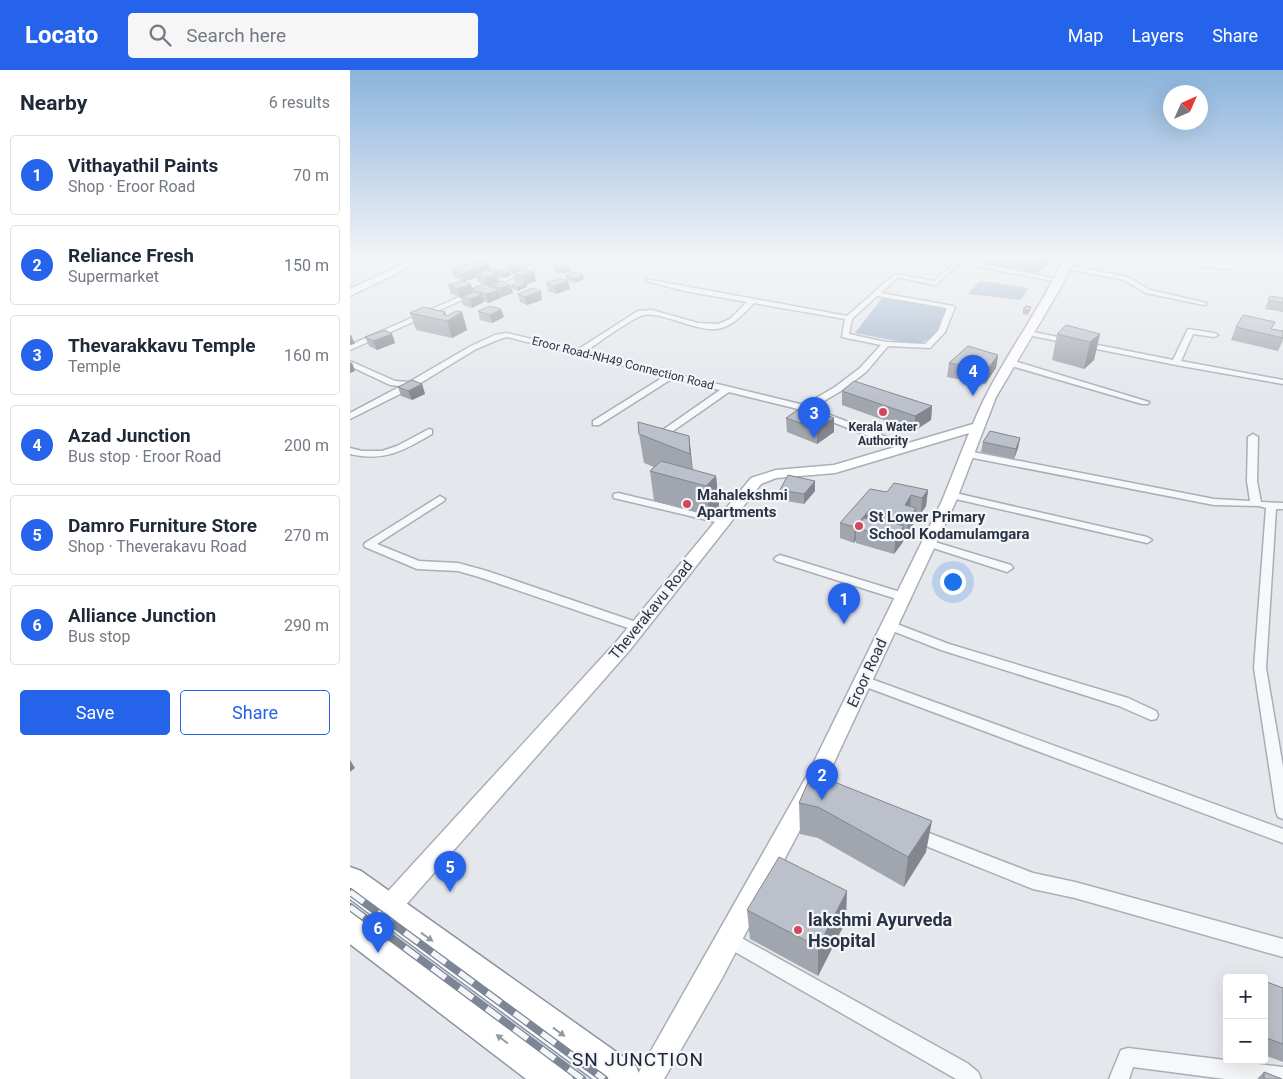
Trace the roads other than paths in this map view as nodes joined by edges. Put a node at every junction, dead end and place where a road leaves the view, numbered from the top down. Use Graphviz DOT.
graph roads {
  1 [pos="445,306"];
  2 [pos="747,306"];
  3 [pos="781,306"];
  4 [pos="862,306"];
  5 [pos="946,306"];
  6 [pos="1044,306"];
  7 [pos="849,318"];
  8 [pos="1028,333"];
  9 [pos="1214,335"];
  10 [pos="886,344"];
  11 [pos="350,348"];
  12 [pos="577,353"];
  13 [pos="350,363"];
  14 [pos="1011,363"];
  15 [pos="1176,363"];
  16 [pos="672,375"];
  17 [pos="1283,382"];
  18 [pos="411,385"];
  19 [pos="727,389"];
  20 [pos="1145,402"];
  21 [pos="805,408"];
  22 [pos="350,416"];
  23 [pos="596,423"];
  24 [pos="979,426"];
  25 [pos="429,432"];
  26 [pos="1253,437"];
  27 [pos="651,442"];
  28 [pos="907,448"];
  29 [pos="350,450"];
  30 [pos="968,454"];
  31 [pos="618,496"];
  32 [pos="951,496"];
  33 [pos="440,499"];
  34 [pos="1256,504"];
  35 [pos="1277,506"];
  36 [pos="724,521"];
  37 [pos="1147,540"];
  38 [pos="928,543"];
  39 [pos="780,559"];
  40 [pos="1007,568"];
  41 [pos="903,597"];
  42 [pos="889,625"];
  43 [pos="638,627"];
  44 [pos="863,681"];
  45 [pos="1151,715"];
  46 [pos="1283,812"];
  47 [pos="899,828"];
  48 [pos="1283,836"];
  49 [pos="350,881"];
  50 [pos="388,908"];
  51 [pos="353,934"];
  52 [pos="729,939"];
  53 [pos="1283,948"];
  54 [pos="1283,1077"];
  55 [pos="555,1079"];
  56 [pos="623,1079"];
  57 [pos="649,1079"];
  58 [pos="971,1079"];
  59 [pos="1120,1079"];
  1 -- 11 [label="street"];
  2 -- 12 [label="street"];
  3 -- 7 [label="street"];
  4 -- 7 [label="street"];
  5 -- 10 [label="street"];
  6 -- 8 [label="street, Eroor Road"];
  7 -- 10 [label="street"];
  8 -- 14 [label="street, Eroor Road"];
  8 -- 15 [label="street"];
  9 -- 15 [label="street"];
  10 -- 21 [label="street"];
  12 -- 16 [label="street, Eroor Road-NH49 Connection Road"];
  12 -- 18 [label="street, Eroor Road-NH49 Connection Road"];
  13 -- 18 [label="street"];
  14 -- 20 [label="street"];
  14 -- 24 [label="street, Eroor Road"];
  15 -- 17 [label="street"];
  16 -- 19 [label="street, Eroor Road-NH49 Connection Road"];
  16 -- 23 [label="street"];
  18 -- 22 [label="street, Eroor Road-NH49 Connection Road"];
  19 -- 21 [label="street, Eroor Road-NH49 Connection Road"];
  19 -- 27 [label="street"];
  21 -- 28 [label="street, Eroor Road-NH49 Connection Road"];
  24 -- 28 [label="street, Theverakavu Road"];
  24 -- 30 [label="main road, Eroor Road"];
  25 -- 29 [label="street"];
  26 -- 34 [label="street"];
  28 -- 36 [label="street, Theverakavu Road"];
  30 -- 32 [label="main road, Eroor Road"];
  30 -- 34 [label="street"];
  31 -- 36 [label="street"];
  32 -- 37 [label="street"];
  32 -- 38 [label="main road, Eroor Road"];
  33 -- 43 [label="street"];
  34 -- 35 [label="street"];
  35 -- 46 [label="street"];
  36 -- 43 [label="street, Theverakavu Road"];
  38 -- 40 [label="street"];
  38 -- 41 [label="main road, Eroor Road"];
  39 -- 41 [label="street"];
  41 -- 42 [label="main road, Eroor Road"];
  42 -- 44 [label="main road, Eroor Road"];
  42 -- 45 [label="street"];
  43 -- 50 [label="street, Theverakavu Road"];
  44 -- 48 [label="street"];
  44 -- 52 [label="main road, Eroor Road"];
  47 -- 53 [label="street"];
  49 -- 50 [label="highway"];
  50 -- 56 [label="highway, one-way"];
  55 -- 51 [label="highway, one-way"];
  52 -- 57 [label="main road, Eroor Road"];
  52 -- 58 [label="street"];
  54 -- 59 [label="street"];
}
